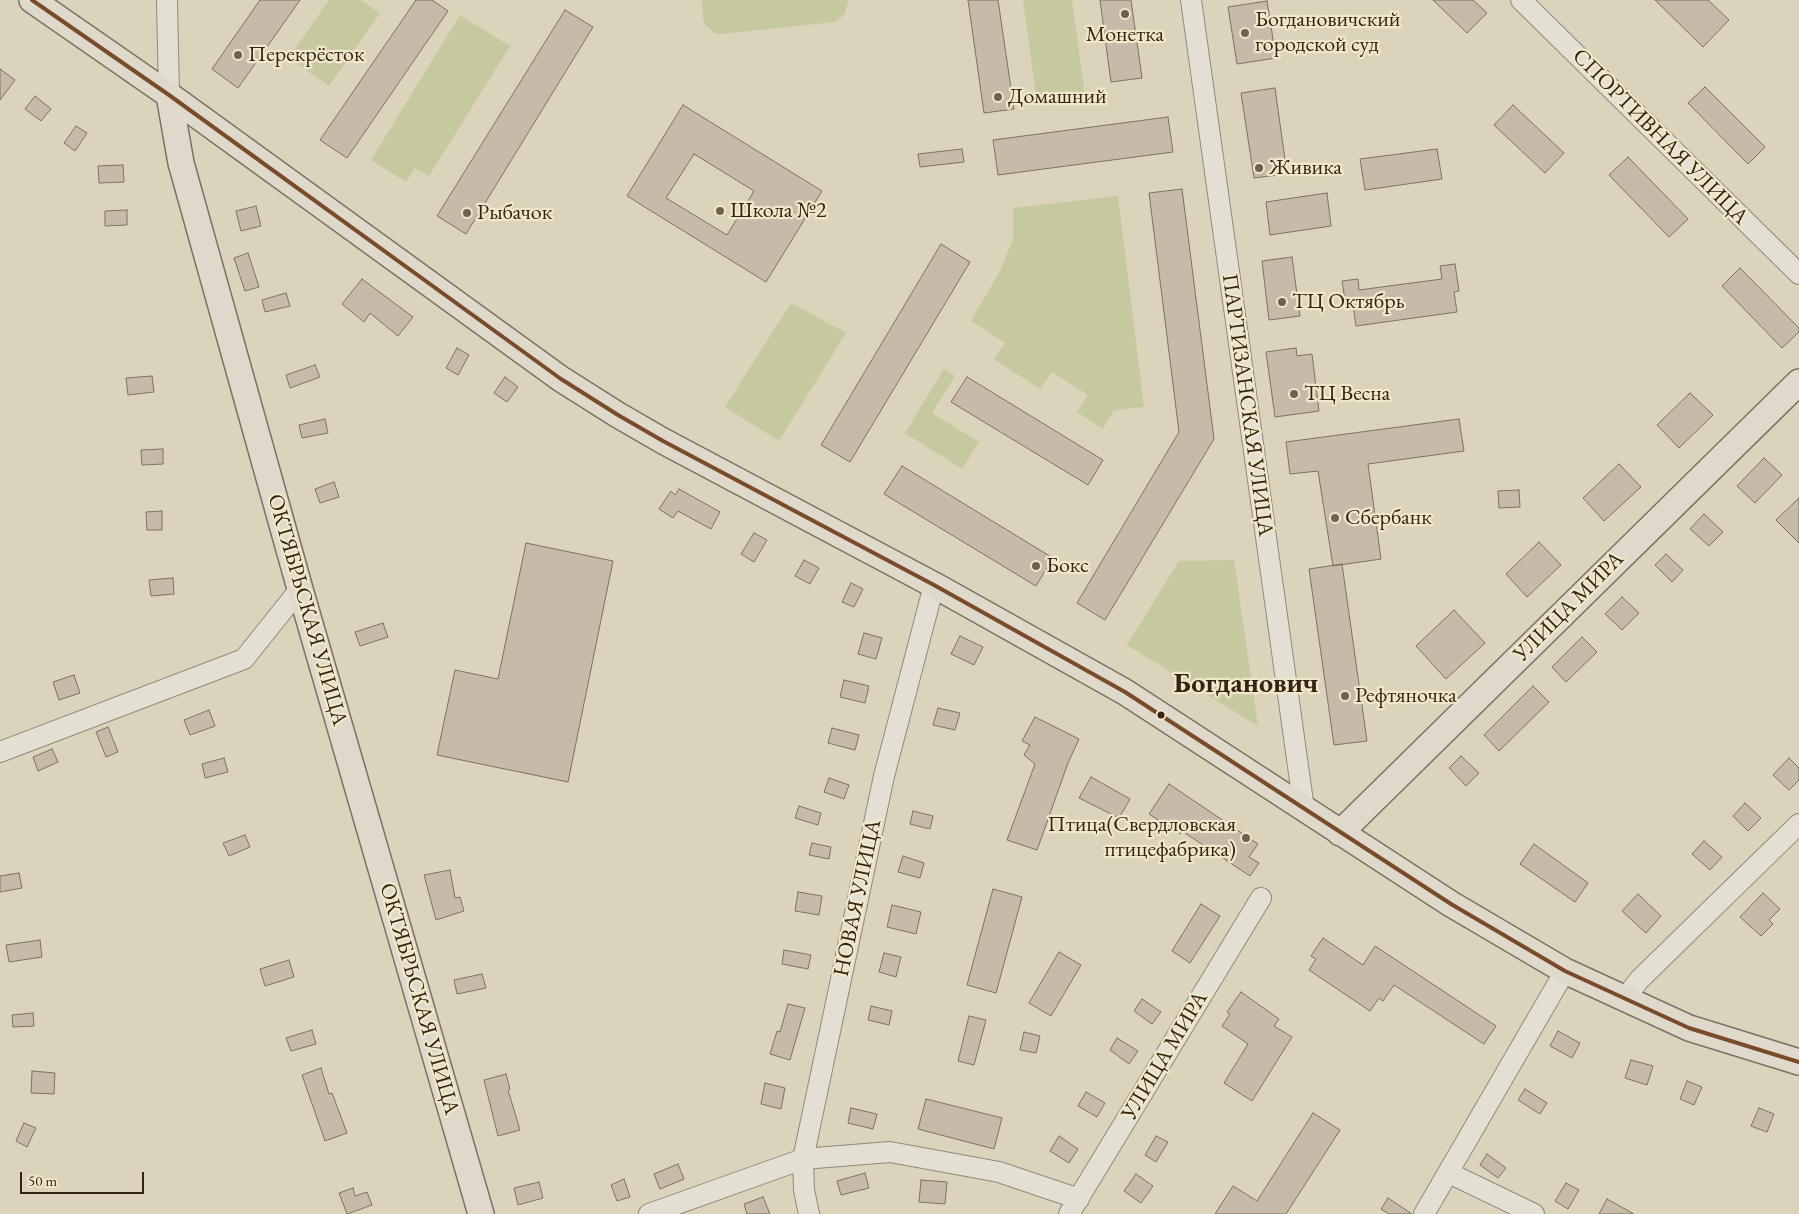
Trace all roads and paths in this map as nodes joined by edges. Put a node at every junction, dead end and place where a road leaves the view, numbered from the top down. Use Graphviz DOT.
graph roads {
  1 [pos="32,0"];
  2 [pos="167,0"];
  3 [pos="1192,0"];
  4 [pos="1521,0"];
  5 [pos="169,95"];
  6 [pos="1799,274"];
  7 [pos="1799,382"];
  8 [pos="934,585"];
  9 [pos="300,589"];
  10 [pos="0,752"];
  11 [pos="1304,809"];
  12 [pos="1799,824"];
  13 [pos="1340,833"];
  14 [pos="1261,898"];
  15 [pos="1565,971"];
  16 [pos="1624,1000"];
  17 [pos="1799,1062"];
  18 [pos="803,1159"];
  19 [pos="1449,1173"];
  20 [pos="1074,1207"];
  21 [pos="481,1214"];
  22 [pos="649,1214"];
  23 [pos="809,1214"];
  24 [pos="1424,1214"];
  25 [pos="1534,1214"];
  1 -- 5 [label="main road"];
  2 -- 5 [label="street, ОКТЯБРЬСКАЯ УЛИЦА"];
  3 -- 11 [label="street, ПАРТИЗАНСКАЯ УЛИЦА"];
  4 -- 6 [label="street, СПОРТИВНАЯ УЛИЦА"];
  5 -- 8 [label="main road"];
  5 -- 9 [label="main road, ОКТЯБРЬСКАЯ УЛИЦА"];
  7 -- 13 [label="main road, УЛИЦА МИРА"];
  8 -- 11 [label="main road"];
  8 -- 18 [label="street, НОВАЯ УЛИЦА"];
  9 -- 10 [label="street"];
  9 -- 21 [label="main road, ОКТЯБРЬСКАЯ УЛИЦА"];
  11 -- 13 [label="main road"];
  12 -- 16 [label="street"];
  13 -- 15 [label="main road"];
  14 -- 20 [label="street, УЛИЦА МИРА"];
  15 -- 16 [label="main road"];
  15 -- 19 [label="street"];
  16 -- 17 [label="main road"];
  18 -- 20 [label="street"];
  18 -- 22 [label="street"];
  18 -- 23 [label="street, НОВАЯ УЛИЦА"];
  19 -- 24 [label="street"];
  19 -- 25 [label="street"];
}
